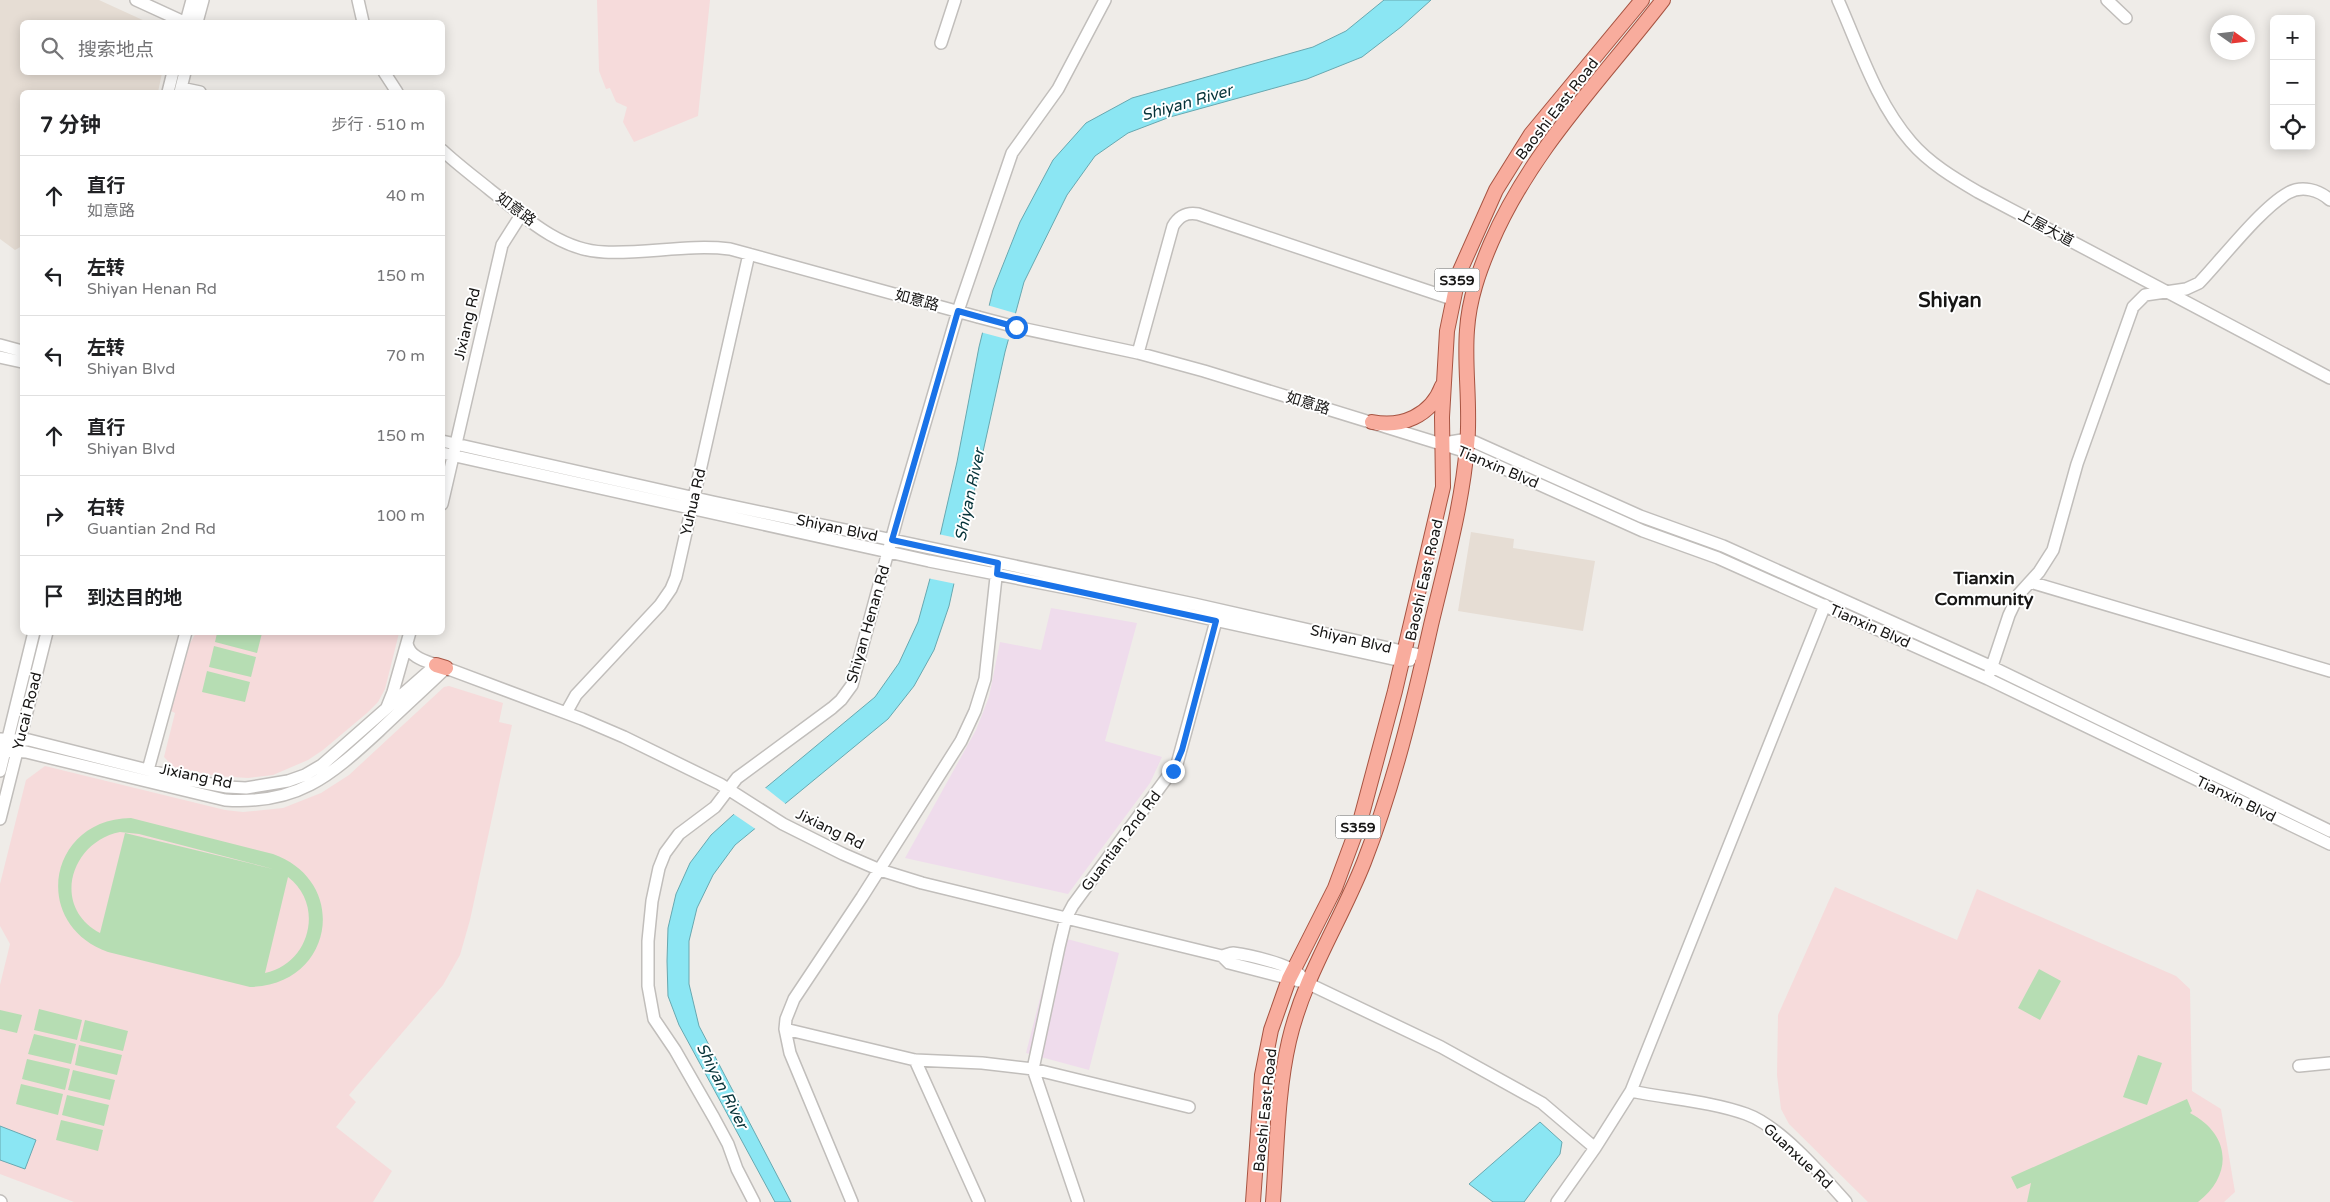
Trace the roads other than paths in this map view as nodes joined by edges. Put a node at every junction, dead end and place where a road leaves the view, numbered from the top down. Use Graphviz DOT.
graph roads {
  1 [pos="136,0"];
  2 [pos="192,0"];
  3 [pos="203,0"];
  4 [pos="358,0"];
  5 [pos="955,0"];
  6 [pos="1105,0"];
  7 [pos="1642,0"];
  8 [pos="1663,0"];
  9 [pos="1838,0"];
  10 [pos="2107,0"];
  11 [pos="2126,18"];
  12 [pos="181,20"];
  13 [pos="186,20"];
  14 [pos="198,20"];
  15 [pos="363,20"];
  16 [pos="941,43"];
  17 [pos="172,75"];
  18 [pos="184,75"];
  19 [pos="386,75"];
  20 [pos="168,90"];
  21 [pos="180,90"];
  22 [pos="396,90"];
  23 [pos="445,153"];
  24 [pos="2330,200"];
  25 [pos="521,215"];
  26 [pos="749,254"];
  27 [pos="2169,292"];
  28 [pos="1452,299"];
  29 [pos="958,311"];
  30 [pos="0,345"];
  31 [pos="20,350"];
  32 [pos="1138,353"];
  33 [pos="0,357"];
  34 [pos="20,362"];
  35 [pos="2330,378"];
  36 [pos="1444,381"];
  37 [pos="1372,422"];
  38 [pos="1442,443"];
  39 [pos="1467,445"];
  40 [pos="451,451"];
  41 [pos="445,486"];
  42 [pos="692,503"];
  43 [pos="892,540"];
  44 [pos="888,552"];
  45 [pos="997,569"];
  46 [pos="2030,582"];
  47 [pos="1825,605"];
  48 [pos="1216,621"];
  49 [pos="33,635"];
  50 [pos="46,635"];
  51 [pos="185,635"];
  52 [pos="408,638"];
  53 [pos="1424,656"];
  54 [pos="1403,657"];
  55 [pos="441,667"];
  56 [pos="1992,667"];
  57 [pos="2330,671"];
  58 [pos="1988,679"];
  59 [pos="385,710"];
  60 [pos="566,713"];
  61 [pos="20,739"];
  62 [pos="3,745"];
  63 [pos="17,750"];
  64 [pos="148,770"];
  65 [pos="0,771"];
  66 [pos="728,788"];
  67 [pos="0,819"];
  68 [pos="2330,831"];
  69 [pos="2330,844"];
  70 [pos="880,870"];
  71 [pos="1066,918"];
  72 [pos="1291,974"];
  73 [pos="1306,982"];
  74 [pos="785,1029"];
  75 [pos="914,1060"];
  76 [pos="2330,1063"];
  77 [pos="2300,1066"];
  78 [pos="1032,1069"];
  79 [pos="1630,1090"];
  80 [pos="1188,1107"];
  81 [pos="1595,1148"];
  82 [pos="754,1202"];
  83 [pos="852,1202"];
  84 [pos="979,1202"];
  85 [pos="1078,1202"];
  86 [pos="1253,1202"];
  87 [pos="1273,1202"];
  88 [pos="1557,1202"];
  89 [pos="1846,1202"];
  1 -- 12 [label="street"];
  2 -- 13 [label="street"];
  3 -- 14 [label="street"];
  4 -- 15 [label="street"];
  5 -- 16 [label="street"];
  6 -- 29 [label="street, Shiyan Henan Rd"];
  7 -- 28 [label="main road, Baoshi East Road / S359"];
  8 -- 39 [label="main road, Baoshi East Road / S359"];
  9 -- 27 [label="street, 上屋大道"];
  10 -- 11 [label="street"];
  17 -- 20 [label="street"];
  18 -- 21 [label="street"];
  19 -- 22 [label="street"];
  23 -- 25 [label="street, 如意路"];
  24 -- 27 [label="street"];
  25 -- 26 [label="street, 如意路"];
  25 -- 40 [label="street, Jixiang Rd"];
  26 -- 29 [label="street, 如意路"];
  26 -- 42 [label="street, Yuhua Rd"];
  27 -- 35 [label="street, 上屋大道"];
  27 -- 46 [label="street"];
  28 -- 32 [label="street"];
  28 -- 36 [label="main road, Baoshi East Road / S359"];
  29 -- 32 [label="street, 如意路, bridge"];
  29 -- 43 [label="street, Shiyan Henan Rd"];
  30 -- 31 [label="street"];
  32 -- 37 [label="street, 如意路"];
  33 -- 34 [label="street"];
  36 -- 37 [label="main road"];
  36 -- 38 [label="main road, Baoshi East Road / S359"];
  37 -- 38 [label="street, 如意路"];
  38 -- 39 [label="street, Tianxin Blvd"];
  38 -- 54 [label="main road, Baoshi East Road / S359"];
  39 -- 47 [label="street, Tianxin Blvd"];
  39 -- 53 [label="main road, Baoshi East Road / S359"];
  39 -- 56 [label="street, Tianxin Blvd"];
  40 -- 41 [label="street, Jixiang Rd"];
  40 -- 42 [label="street, Shiyan Blvd"];
  42 -- 43 [label="street, Shiyan Blvd"];
  42 -- 44 [label="street, Shiyan Blvd"];
  42 -- 60 [label="street, Yuhua Rd"];
  43 -- 44 [label="street, Shiyan Henan Rd"];
  43 -- 45 [label="street, Shiyan Blvd"];
  44 -- 45 [label="street, Shiyan Blvd"];
  44 -- 66 [label="street, Shiyan Henan Rd"];
  45 -- 48 [label="street, Shiyan Blvd"];
  45 -- 54 [label="street, Shiyan Blvd"];
  45 -- 70 [label="street"];
  46 -- 56 [label="street"];
  46 -- 57 [label="street"];
  47 -- 58 [label="street, Tianxin Blvd"];
  47 -- 79 [label="street"];
  48 -- 54 [label="street, Shiyan Blvd"];
  48 -- 71 [label="street, Guantian 2nd Rd"];
  49 -- 62 [label="street, Yucai Road"];
  50 -- 61 [label="street, Yucai Road"];
  51 -- 64 [label="street"];
  52 -- 55 [label="street, Jixiang Rd"];
  52 -- 59 [label="street"];
  53 -- 54 [label="street, Shiyan Blvd"];
  53 -- 73 [label="main road, Baoshi East Road / S359"];
  54 -- 72 [label="main road, Baoshi East Road / S359"];
  55 -- 59 [label="street, Jixiang Rd"];
  55 -- 60 [label="street, Jixiang Rd"];
  55 -- 63 [label="street, Jixiang Rd"];
  56 -- 58 [label="street"];
  56 -- 68 [label="street, Tianxin Blvd"];
  58 -- 69 [label="street, Tianxin Blvd"];
  59 -- 64 [label="street, Jixiang Rd"];
  60 -- 66 [label="street, Jixiang Rd"];
  61 -- 62 [label="street, Jixiang Rd"];
  61 -- 63 [label="street, Yucai Road"];
  61 -- 64 [label="street, Jixiang Rd"];
  62 -- 63 [label="street, Jixiang Rd"];
  62 -- 65 [label="street, Yucai Road"];
  63 -- 67 [label="street, Yucai Road"];
  66 -- 70 [label="street, Jixiang Rd"];
  66 -- 82 [label="street, Shiyan Henan Rd"];
  70 -- 71 [label="street, Jixiang Rd"];
  70 -- 74 [label="street"];
  71 -- 72 [label="street, Jixiang Rd"];
  71 -- 78 [label="street, Guantian 2nd Rd"];
  72 -- 73 [label="street"];
  72 -- 86 [label="main road, Baoshi East Road / S359"];
  73 -- 81 [label="street"];
  73 -- 87 [label="main road, Baoshi East Road / S359"];
  74 -- 75 [label="street"];
  74 -- 83 [label="street"];
  75 -- 78 [label="street"];
  75 -- 84 [label="street"];
  76 -- 77 [label="street"];
  78 -- 80 [label="street"];
  78 -- 85 [label="street"];
  79 -- 81 [label="street"];
  79 -- 89 [label="street, Guanxue Rd"];
  81 -- 88 [label="street"];
}
